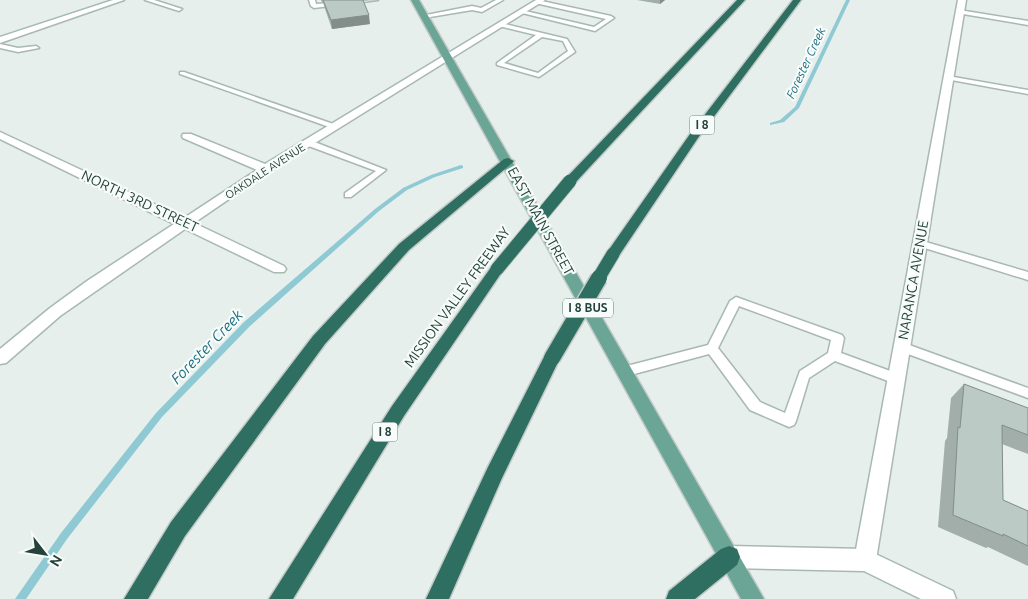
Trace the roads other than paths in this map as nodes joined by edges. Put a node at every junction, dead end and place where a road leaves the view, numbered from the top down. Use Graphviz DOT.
graph roads {
  1 [pos="120,0"];
  2 [pos="148,0"];
  3 [pos="312,0"];
  4 [pos="367,0"];
  5 [pos="374,0"];
  6 [pos="415,0"];
  7 [pos="500,0"];
  8 [pos="741,0"];
  9 [pos="797,0"];
  10 [pos="539,1"];
  11 [pos="960,6"];
  12 [pos="178,8"];
  13 [pos="521,12"];
  14 [pos="424,16"];
  15 [pos="1028,23"];
  16 [pos="501,25"];
  17 [pos="542,34"];
  18 [pos="0,40"];
  19 [pos="0,46"];
  20 [pos="36,48"];
  21 [pos="448,57"];
  22 [pos="182,73"];
  23 [pos="948,78"];
  24 [pos="1028,92"];
  25 [pos="336,126"];
  26 [pos="0,136"];
  27 [pos="188,136"];
  28 [pos="309,142"];
  29 [pos="508,161"];
  30 [pos="266,169"];
  31 [pos="348,195"];
  32 [pos="187,223"];
  33 [pos="919,243"];
  34 [pos="279,269"];
  35 [pos="1028,276"];
  36 [pos="901,347"];
  37 [pos="712,349"];
  38 [pos="834,356"];
  39 [pos="0,358"];
  40 [pos="623,372"];
  41 [pos="896,379"];
  42 [pos="1028,393"];
  43 [pos="729,558"];
  44 [pos="864,560"];
  45 [pos="134,599"];
  46 [pos="280,599"];
  47 [pos="437,599"];
  48 [pos="677,599"];
  49 [pos="753,599"];
  50 [pos="945,599"];
  1 -- 18 [label="street"];
  2 -- 12 [label="lane"];
  3 -- 4 [label="lane"];
  4 -- 5 [label="lane"];
  6 -- 14 [label="main road, EAST MAIN STREET / I 8 BUS"];
  7 -- 14 [label="lane"];
  8 -- 46 [label="highway, MISSION VALLEY FREEWAY / I 8, bridge"];
  9 -- 47 [label="highway, I 8, bridge"];
  10 -- 13 [label="street, OAKDALE AVENUE"];
  10 -- 13 [label="lane"];
  11 -- 15 [label="lane"];
  11 -- 23 [label="street, NARANCA AVENUE"];
  13 -- 16 [label="street, OAKDALE AVENUE"];
  14 -- 21 [label="main road, EAST MAIN STREET / I 8 BUS"];
  16 -- 17 [label="lane"];
  16 -- 21 [label="street, OAKDALE AVENUE"];
  17 -- 17 [label="lane"];
  19 -- 20 [label="lane"];
  21 -- 25 [label="street, OAKDALE AVENUE"];
  21 -- 29 [label="main road, EAST MAIN STREET / I 8 BUS"];
  22 -- 25 [label="lane"];
  23 -- 24 [label="lane"];
  23 -- 33 [label="street, NARANCA AVENUE"];
  25 -- 28 [label="street, OAKDALE AVENUE"];
  26 -- 32 [label="street, NORTH 3RD STREET"];
  27 -- 30 [label="street"];
  28 -- 30 [label="street, OAKDALE AVENUE"];
  28 -- 31 [label="lane"];
  29 -- 40 [label="main road, EAST MAIN STREET / I 8 BUS"];
  29 -- 45 [label="highway"];
  30 -- 32 [label="street, OAKDALE AVENUE"];
  32 -- 34 [label="street, NORTH 3RD STREET"];
  32 -- 39 [label="street, OAKDALE AVENUE"];
  33 -- 35 [label="lane"];
  33 -- 36 [label="street, NARANCA AVENUE"];
  36 -- 41 [label="street, NARANCA AVENUE"];
  36 -- 42 [label="lane"];
  37 -- 38 [label="lane"];
  37 -- 38 [label="lane"];
  37 -- 40 [label="lane"];
  38 -- 41 [label="lane"];
  40 -- 43 [label="main road, EAST MAIN STREET / I 8 BUS"];
  41 -- 44 [label="street, NARANCA AVENUE"];
  43 -- 44 [label="street"];
  43 -- 48 [label="highway"];
  43 -- 49 [label="main road, EAST MAIN STREET / I 8 BUS"];
  44 -- 50 [label="street"];
}
